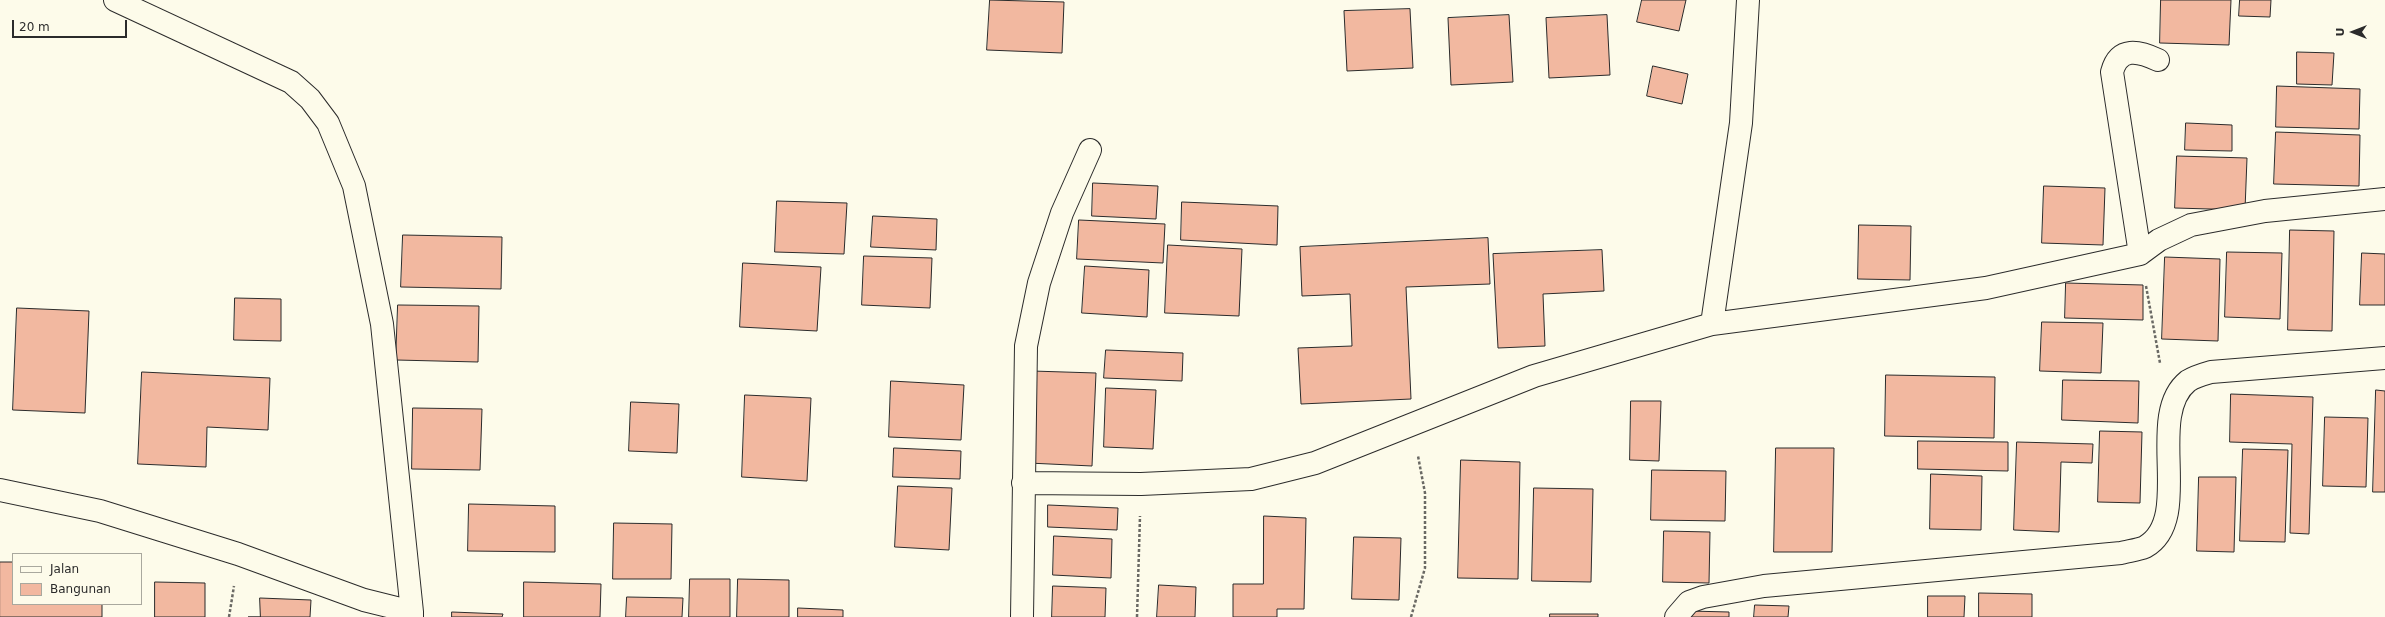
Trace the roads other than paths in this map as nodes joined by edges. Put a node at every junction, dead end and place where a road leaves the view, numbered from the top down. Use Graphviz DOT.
graph roads {
  1 [pos="115,0"];
  2 [pos="1748,0"];
  3 [pos="2158,60"];
  4 [pos="1090,150"];
  5 [pos="2385,199"];
  6 [pos="2140,254"];
  7 [pos="1712,324"];
  8 [pos="2385,358"];
  9 [pos="1024,482"];
  10 [pos="0,490"];
  11 [pos="412,614"];
  12 [pos="1022,617"];
  13 [pos="1676,617"];
  1 -- 11 [label="street"];
  2 -- 7 [label="street"];
  3 -- 6 [label="street"];
  4 -- 9 [label="street"];
  5 -- 6 [label="street"];
  6 -- 7 [label="street"];
  7 -- 9 [label="street"];
  8 -- 13 [label="street"];
  9 -- 12 [label="street"];
  10 -- 11 [label="street"];
}
